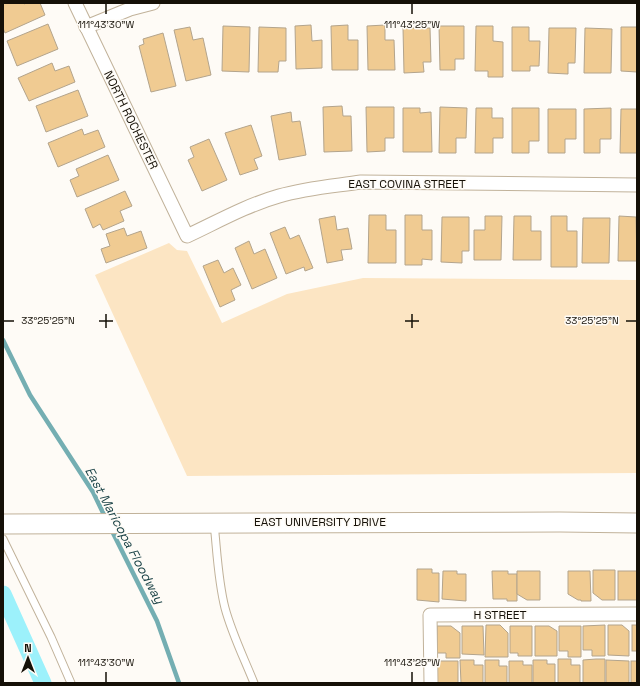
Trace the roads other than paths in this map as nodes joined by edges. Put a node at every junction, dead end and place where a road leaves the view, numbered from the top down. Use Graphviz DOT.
graph roads {
  1 [pos="75,3"];
  2 [pos="153,3"];
  3 [pos="86,27"];
  4 [pos="637,185"];
  5 [pos="187,236"];
  6 [pos="214,523"];
  7 [pos="637,523"];
  8 [pos="3,524"];
  9 [pos="3,539"];
  10 [pos="637,614"];
  11 [pos="71,683"];
  12 [pos="254,683"];
  13 [pos="431,683"];
  1 -- 3 [label="street, NORTH ROCHESTER"];
  2 -- 3 [label="street"];
  3 -- 5 [label="street, NORTH ROCHESTER"];
  4 -- 5 [label="street, EAST COVINA STREET"];
  6 -- 7 [label="main road, EAST UNIVERSITY DRIVE"];
  6 -- 8 [label="main road, EAST UNIVERSITY DRIVE"];
  6 -- 12 [label="lane"];
  9 -- 11 [label="lane"];
  10 -- 13 [label="street, H STREET"];
}
